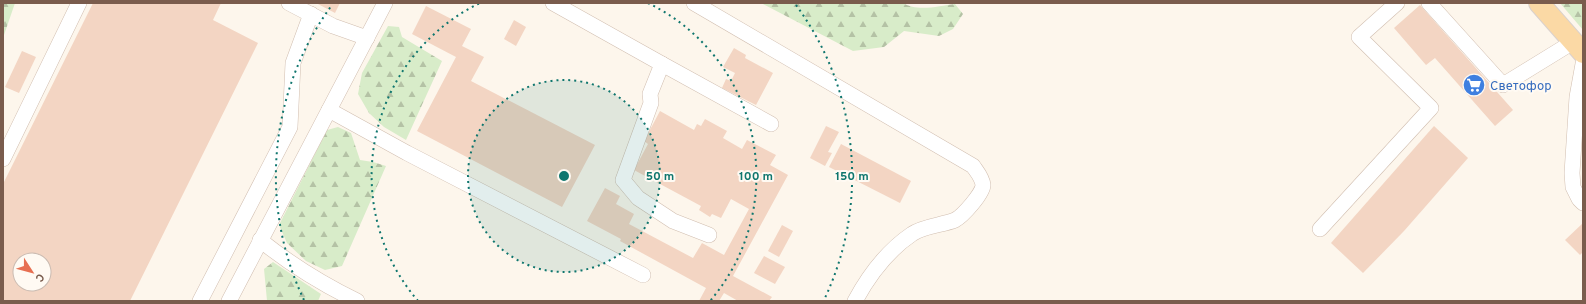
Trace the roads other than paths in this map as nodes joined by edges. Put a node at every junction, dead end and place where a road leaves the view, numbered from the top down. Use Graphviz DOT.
graph roads {
  1 [pos="79,3"];
  2 [pos="288,3"];
  3 [pos="385,3"];
  4 [pos="553,3"];
  5 [pos="694,3"];
  6 [pos="1397,3"];
  7 [pos="1429,3"];
  8 [pos="1539,3"];
  9 [pos="311,14"];
  10 [pos="367,38"];
  11 [pos="1578,47"];
  12 [pos="662,64"];
  13 [pos="1583,64"];
  14 [pos="329,110"];
  15 [pos="771,124"];
  16 [pos="3,159"];
  17 [pos="1583,203"];
  18 [pos="1320,229"];
  19 [pos="709,235"];
  20 [pos="260,240"];
  21 [pos="643,275"];
  22 [pos="200,301"];
  23 [pos="229,301"];
  24 [pos="357,301"];
  25 [pos="855,301"];
  1 -- 16 [label="street"];
  2 -- 9 [label="street"];
  3 -- 10 [label="street"];
  4 -- 12 [label="street"];
  5 -- 25 [label="street"];
  6 -- 18 [label="street"];
  7 -- 11 [label="street"];
  8 -- 11 [label="main road"];
  9 -- 10 [label="street"];
  9 -- 22 [label="street"];
  10 -- 14 [label="street"];
  12 -- 15 [label="street"];
  12 -- 19 [label="street"];
  13 -- 17 [label="street"];
  14 -- 20 [label="street"];
  14 -- 21 [label="street"];
  20 -- 23 [label="street"];
  20 -- 24 [label="street"];
}
